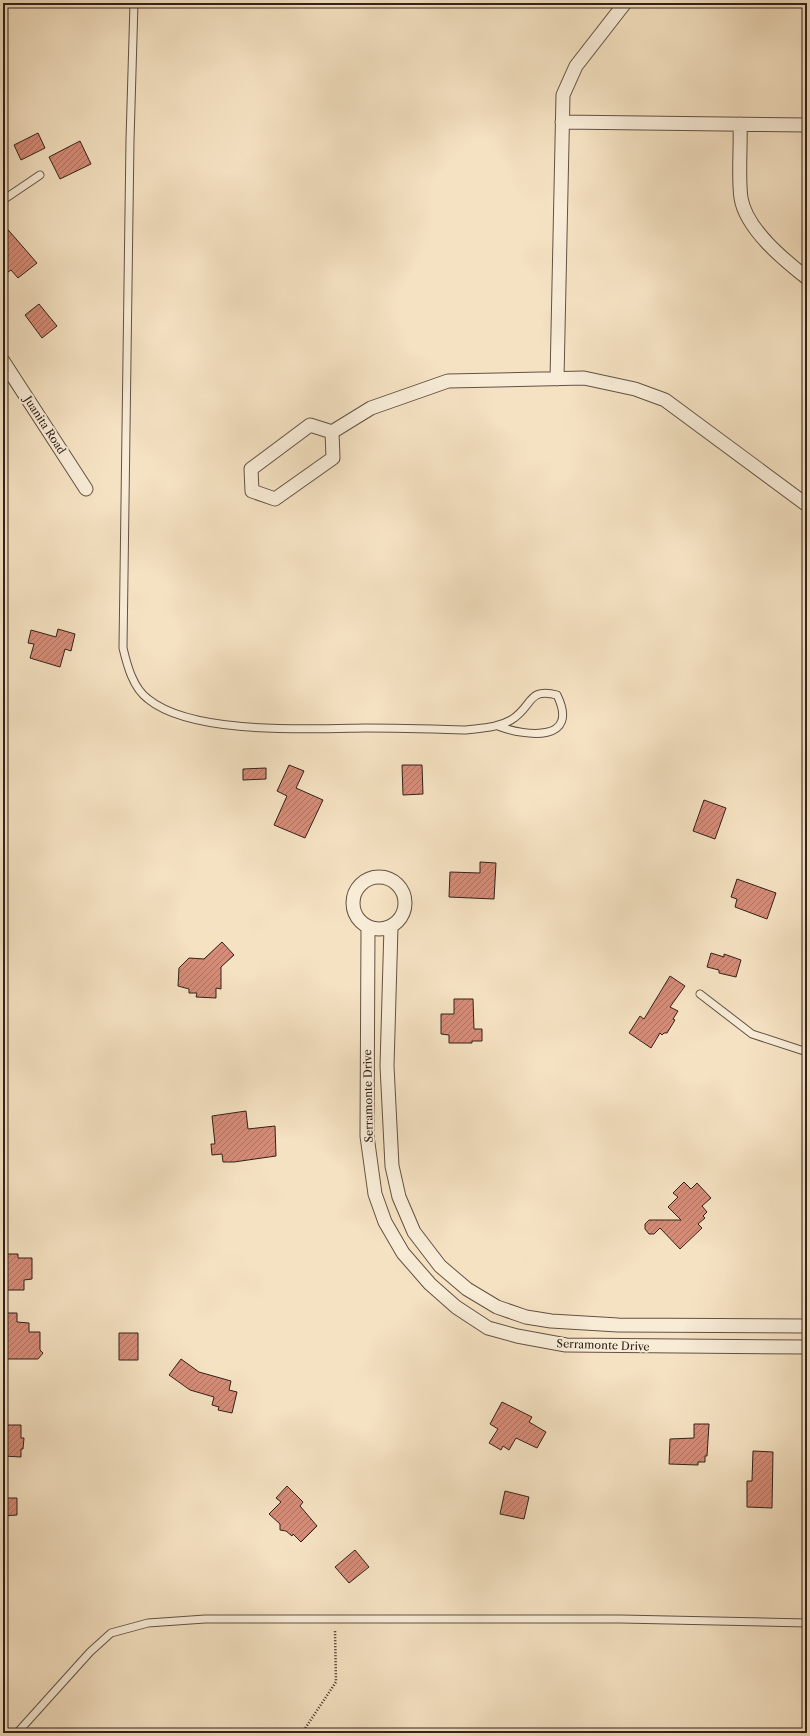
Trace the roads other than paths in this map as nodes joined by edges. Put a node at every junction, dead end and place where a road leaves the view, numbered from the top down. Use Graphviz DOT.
graph roads {
  1 [pos="134,3"];
  2 [pos="626,3"];
  3 [pos="562,122"];
  4 [pos="740,124"];
  5 [pos="807,125"];
  6 [pos="40,175"];
  7 [pos="3,200"];
  8 [pos="807,278"];
  9 [pos="3,361"];
  10 [pos="557,379"];
  11 [pos="332,432"];
  12 [pos="86,489"];
  13 [pos="807,505"];
  14 [pos="498,726"];
  15 [pos="391,927"];
  16 [pos="368,928"];
  17 [pos="700,994"];
  18 [pos="807,1052"];
  19 [pos="368,1074"];
  20 [pos="388,1074"];
  21 [pos="428,1250"];
  22 [pos="411,1262"];
  23 [pos="618,1325"];
  24 [pos="807,1326"];
  25 [pos="617,1347"];
  26 [pos="807,1347"];
  27 [pos="807,1623"];
  28 [pos="17,1733"];
  1 -- 14 [label="lane"];
  2 -- 3 [label="street"];
  3 -- 4 [label="street"];
  3 -- 10 [label="street"];
  4 -- 5 [label="street"];
  4 -- 8 [label="street"];
  6 -- 7 [label="lane"];
  9 -- 12 [label="street, Juanita Road"];
  10 -- 11 [label="street"];
  10 -- 13 [label="street"];
  11 -- 11 [label="street"];
  14 -- 14 [label="lane"];
  15 -- 16 [label="street"];
  15 -- 16 [label="street"];
  15 -- 20 [label="street, Serramonte Drive"];
  16 -- 19 [label="street, Serramonte Drive"];
  17 -- 18 [label="lane"];
  19 -- 20 [label="street"];
  19 -- 22 [label="street, Serramonte Drive"];
  20 -- 21 [label="street, Serramonte Drive"];
  21 -- 22 [label="street"];
  21 -- 23 [label="street, Serramonte Drive"];
  22 -- 25 [label="street, Serramonte Drive"];
  23 -- 24 [label="street, Serramonte Drive"];
  23 -- 25 [label="street"];
  25 -- 26 [label="street, Serramonte Drive"];
  27 -- 28 [label="lane"];
}
